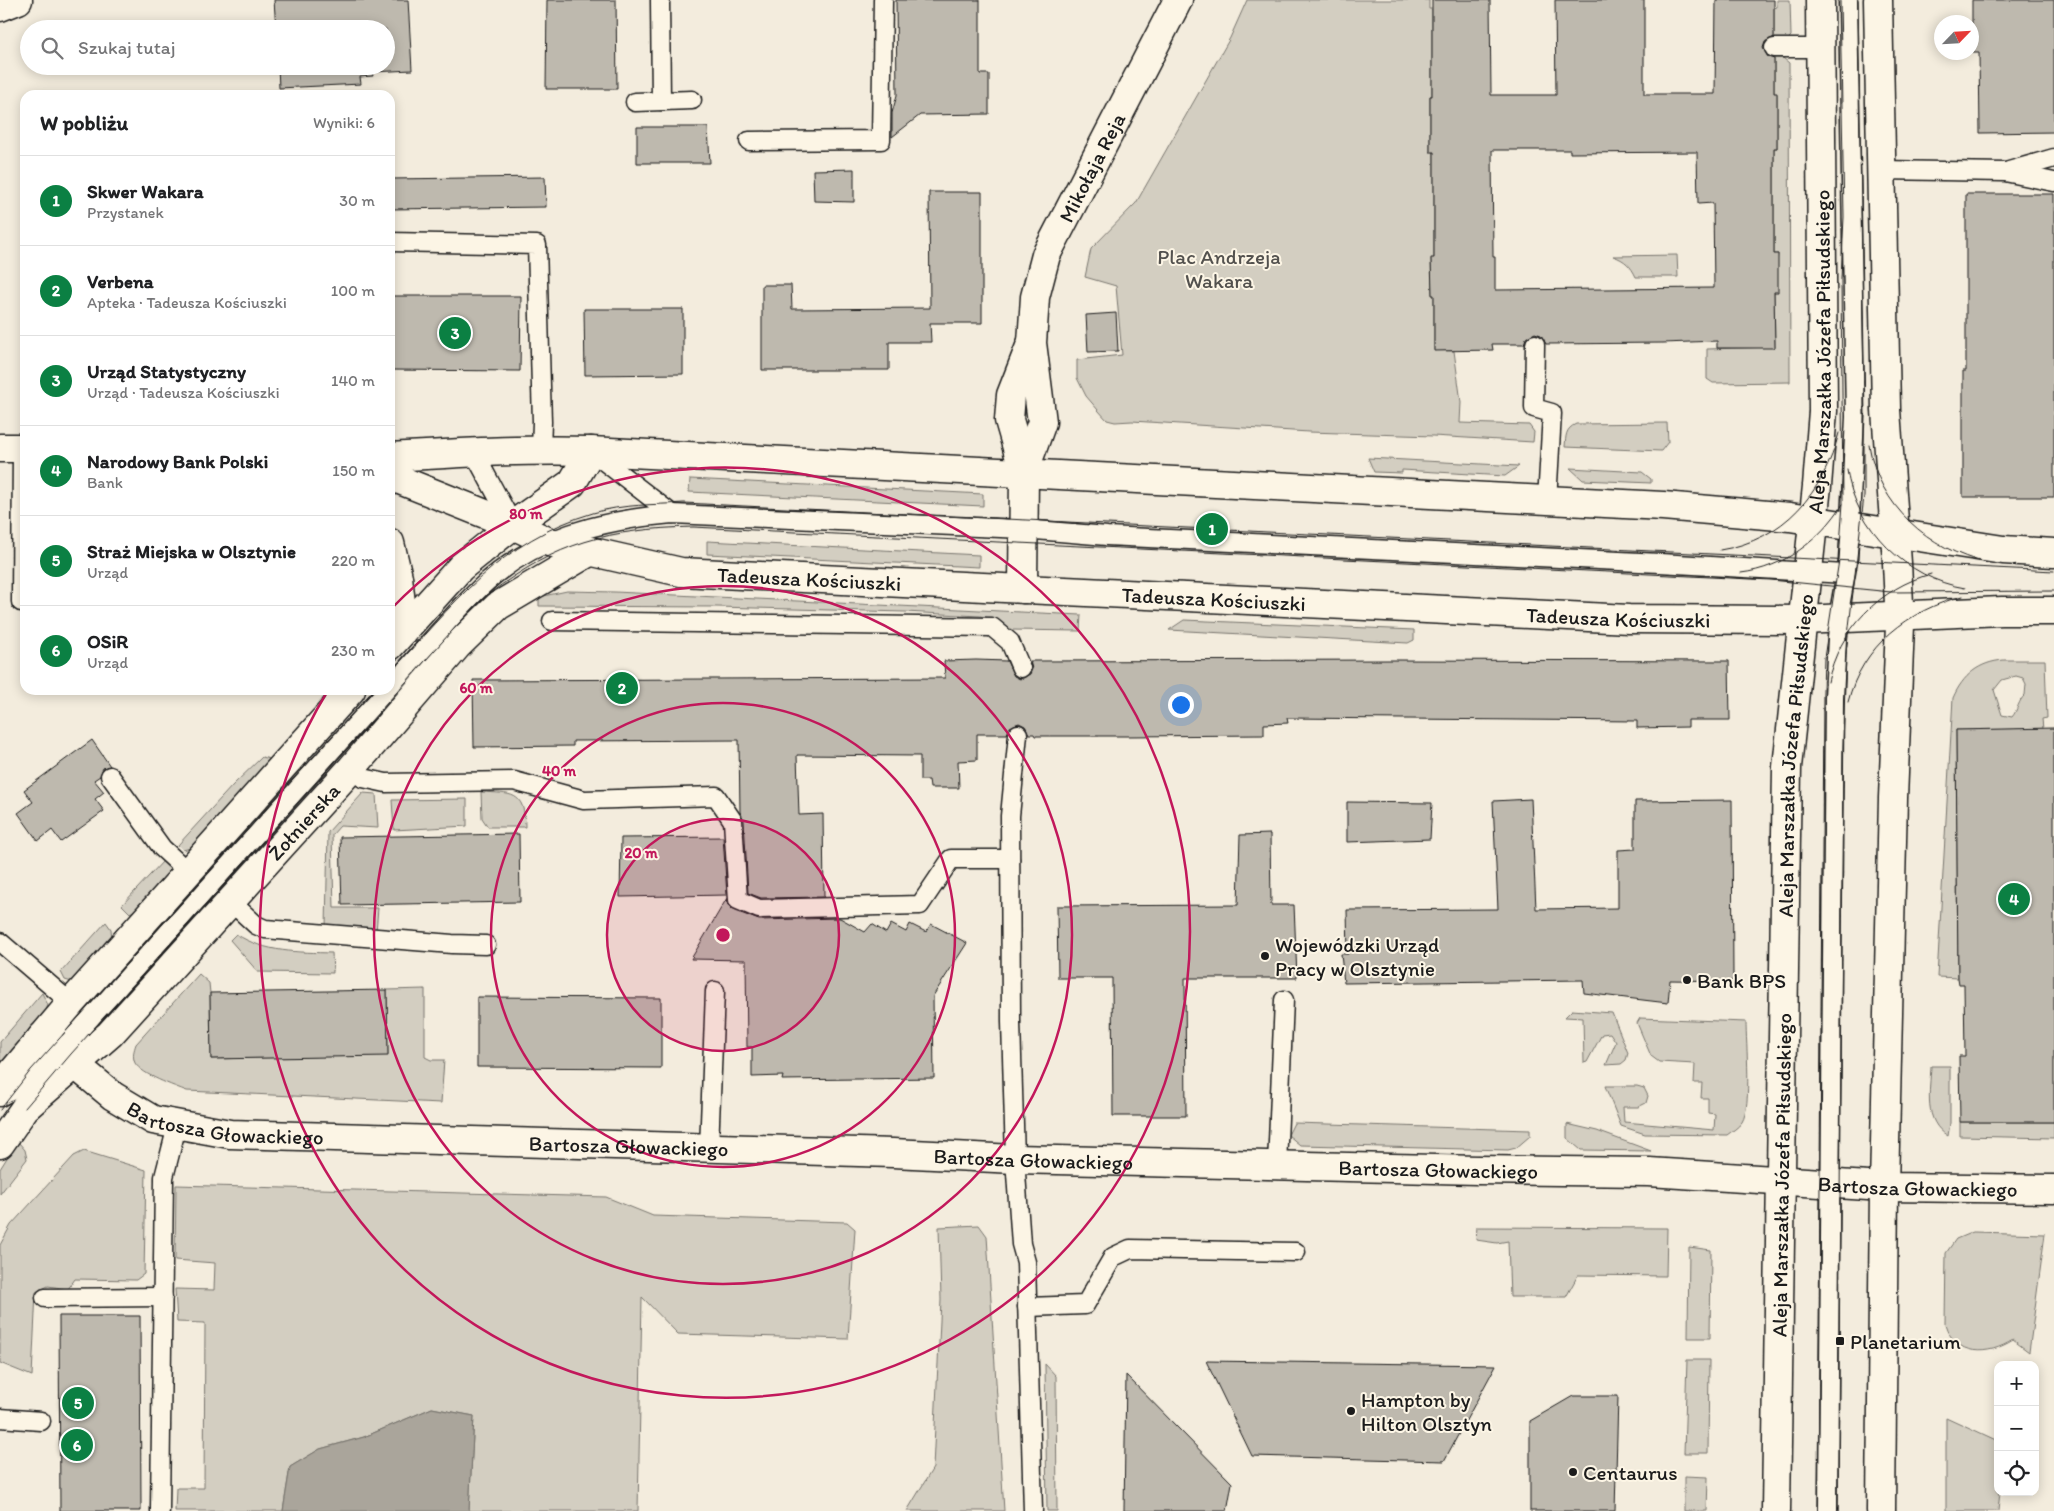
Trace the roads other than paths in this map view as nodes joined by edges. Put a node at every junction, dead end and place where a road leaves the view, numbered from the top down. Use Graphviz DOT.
graph roads {
  1 [pos="18,0"];
  2 [pos="660,0"];
  3 [pos="883,0"];
  4 [pos="1178,0"];
  5 [pos="1820,0"];
  6 [pos="1848,0"];
  7 [pos="1878,0"];
  8 [pos="0,7"];
  9 [pos="1774,48"];
  10 [pos="1821,48"];
  11 [pos="692,100"];
  12 [pos="661,101"];
  13 [pos="635,102"];
  14 [pos="749,141"];
  15 [pos="2054,158"];
  16 [pos="1880,170"];
  17 [pos="2005,172"];
  18 [pos="2054,182"];
  19 [pos="395,242"];
  20 [pos="1534,344"];
  21 [pos="16,448"];
  22 [pos="541,450"];
  23 [pos="473,451"];
  24 [pos="591,451"];
  25 [pos="395,457"];
  26 [pos="1024,472"];
  27 [pos="395,478"];
  28 [pos="1547,501"];
  29 [pos="672,514"];
  30 [pos="1813,521"];
  31 [pos="513,525"];
  32 [pos="1850,527"];
  33 [pos="1024,529"];
  34 [pos="1895,533"];
  35 [pos="549,542"];
  36 [pos="591,551"];
  37 [pos="2054,553"];
  38 [pos="395,565"];
  39 [pos="1807,570"];
  40 [pos="20,571"];
  41 [pos="1845,574"];
  42 [pos="1023,589"];
  43 [pos="2054,611"];
  44 [pos="1899,615"];
  45 [pos="1838,618"];
  46 [pos="1802,620"];
  47 [pos="552,622"];
  48 [pos="397,638"];
  49 [pos="1021,668"];
  50 [pos="395,682"];
  51 [pos="347,695"];
  52 [pos="382,695"];
  53 [pos="1018,734"];
  54 [pos="351,768"];
  55 [pos="110,776"];
  56 [pos="1010,859"];
  57 [pos="188,872"];
  58 [pos="230,901"];
  59 [pos="0,942"];
  60 [pos="486,945"];
  61 [pos="715,991"];
  62 [pos="1284,1000"];
  63 [pos="71,1003"];
  64 [pos="59,1051"];
  65 [pos="39,1075"];
  66 [pos="0,1087"];
  67 [pos="0,1097"];
  68 [pos="25,1108"];
  69 [pos="177,1126"];
  70 [pos="0,1144"];
  71 [pos="709,1149"];
  72 [pos="1015,1159"];
  73 [pos="1277,1165"];
  74 [pos="1780,1179"];
  75 [pos="1830,1183"];
  76 [pos="1884,1186"];
  77 [pos="2054,1188"];
  78 [pos="1296,1252"];
  79 [pos="163,1297"];
  80 [pos="45,1298"];
  81 [pos="1027,1307"];
  82 [pos="0,1418"];
  83 [pos="42,1420"];
  84 [pos="160,1511"];
  85 [pos="1033,1511"];
  86 [pos="1776,1511"];
  87 [pos="1828,1511"];
  88 [pos="1881,1511"];
  1 -- 8 [label="street"];
  2 -- 12 [label="lane"];
  3 -- 14 [label="lane"];
  4 -- 26 [label="street, Mikołaja Reja"];
  5 -- 10 [label="street, Aleja Marszałka Józefa Piłsudskiego"];
  6 -- 32 [label="lane"];
  7 -- 16 [label="street"];
  9 -- 10 [label="lane"];
  10 -- 30 [label="street, Aleja Marszałka Józefa Piłsudskiego"];
  11 -- 12 [label="lane"];
  12 -- 13 [label="lane"];
  15 -- 17 [label="lane"];
  16 -- 17 [label="lane"];
  16 -- 34 [label="street"];
  17 -- 18 [label="lane"];
  19 -- 22 [label="lane"];
  20 -- 28 [label="lane"];
  21 -- 40 [label="lane"];
  22 -- 23 [label="street"];
  22 -- 24 [label="street"];
  23 -- 25 [label="street"];
  23 -- 31 [label="lane"];
  24 -- 26 [label="street"];
  24 -- 29 [label="lane"];
  24 -- 31 [label="street"];
  26 -- 28 [label="street"];
  26 -- 33 [label="street, Mikołaja Reja"];
  27 -- 31 [label="street, Tadeusza Kościuszki"];
  28 -- 30 [label="street"];
  29 -- 33 [label="lane"];
  29 -- 35 [label="lane"];
  30 -- 32 [label="street"];
  30 -- 39 [label="street, Aleja Marszałka Józefa Piłsudskiego"];
  31 -- 35 [label="street, Tadeusza Kościuszki"];
  31 -- 48 [label="street"];
  32 -- 34 [label="street"];
  32 -- 41 [label="lane"];
  33 -- 39 [label="lane"];
  33 -- 42 [label="street, Mikołaja Reja"];
  34 -- 37 [label="street"];
  34 -- 44 [label="street"];
  35 -- 36 [label="street, Tadeusza Kościuszki"];
  35 -- 50 [label="lane"];
  36 -- 42 [label="street, Tadeusza Kościuszki"];
  36 -- 54 [label="street, Żołnierska"];
  38 -- 48 [label="street"];
  39 -- 41 [label="lane"];
  39 -- 46 [label="street, Aleja Marszałka Józefa Piłsudskiego"];
  41 -- 45 [label="lane"];
  42 -- 46 [label="street, Tadeusza Kościuszki"];
  43 -- 44 [label="street, Tadeusza Kościuszki"];
  44 -- 45 [label="street, Tadeusza Kościuszki"];
  44 -- 76 [label="street"];
  45 -- 46 [label="street, Tadeusza Kościuszki"];
  45 -- 75 [label="lane"];
  46 -- 74 [label="street, Aleja Marszałka Józefa Piłsudskiego"];
  47 -- 49 [label="lane"];
  51 -- 57 [label="street, Żołnierska"];
  52 -- 64 [label="lane"];
  53 -- 56 [label="lane"];
  54 -- 56 [label="lane"];
  54 -- 58 [label="street, Żołnierska"];
  55 -- 57 [label="lane"];
  56 -- 72 [label="lane"];
  57 -- 63 [label="street, Żołnierska"];
  58 -- 60 [label="lane"];
  58 -- 64 [label="street, Żołnierska"];
  59 -- 63 [label="lane"];
  61 -- 71 [label="lane"];
  62 -- 73 [label="lane"];
  63 -- 64 [label="street, Żołnierska"];
  64 -- 65 [label="lane"];
  64 -- 66 [label="street, Żołnierska"];
  64 -- 68 [label="street, Żołnierska"];
  64 -- 69 [label="street, Bartosza Głowackiego"];
  65 -- 67 [label="lane"];
  65 -- 68 [label="lane"];
  68 -- 70 [label="street, Żołnierska"];
  69 -- 71 [label="street, Bartosza Głowackiego"];
  69 -- 79 [label="lane"];
  71 -- 72 [label="street, Bartosza Głowackiego"];
  72 -- 73 [label="street, Bartosza Głowackiego"];
  72 -- 81 [label="lane"];
  73 -- 74 [label="street, Bartosza Głowackiego"];
  74 -- 75 [label="street, Bartosza Głowackiego"];
  74 -- 86 [label="street, Aleja Marszałka Józefa Piłsudskiego"];
  75 -- 76 [label="street, Bartosza Głowackiego"];
  75 -- 87 [label="lane"];
  76 -- 77 [label="street, Bartosza Głowackiego"];
  76 -- 88 [label="street"];
  78 -- 81 [label="lane"];
  79 -- 80 [label="lane"];
  79 -- 84 [label="lane"];
  81 -- 85 [label="lane"];
  82 -- 83 [label="lane"];
}
